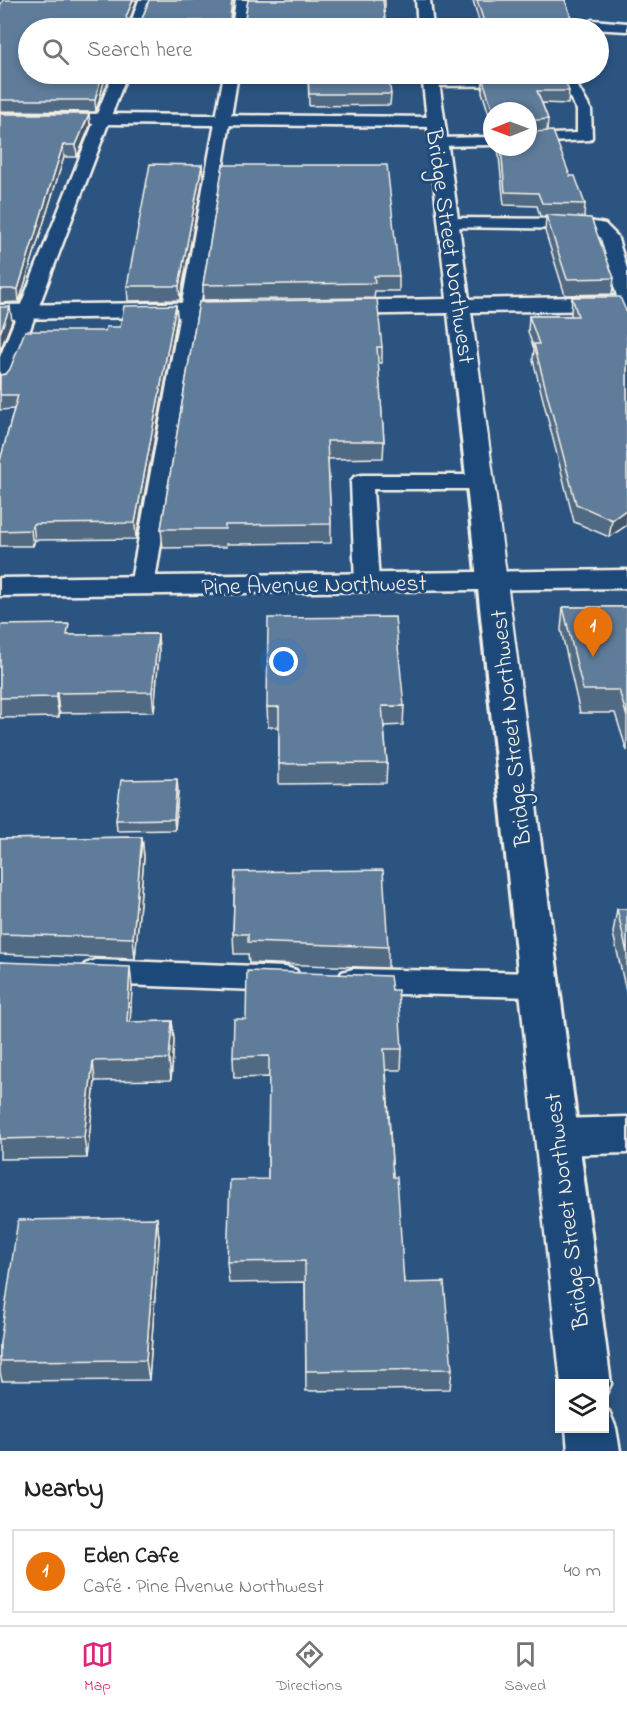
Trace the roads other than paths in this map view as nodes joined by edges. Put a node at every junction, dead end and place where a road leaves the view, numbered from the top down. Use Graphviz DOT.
graph roads {
  1 [pos="145,0"];
  2 [pos="242,0"];
  3 [pos="423,0"];
  4 [pos="139,18"];
  5 [pos="239,18"];
  6 [pos="425,18"];
  7 [pos="609,24"];
  8 [pos="627,27"];
  9 [pos="116,84"];
  10 [pos="229,84"];
  11 [pos="431,84"];
  12 [pos="570,84"];
  13 [pos="0,118"];
  14 [pos="103,119"];
  15 [pos="222,120"];
  16 [pos="435,122"];
  17 [pos="537,140"];
  18 [pos="483,141"];
  19 [pos="437,142"];
  20 [pos="448,223"];
  21 [pos="627,302"];
  22 [pos="460,306"];
  23 [pos="308,308"];
  24 [pos="189,309"];
  25 [pos="260,309"];
  26 [pos="0,312"];
  27 [pos="28,312"];
  28 [pos="0,382"];
  29 [pos="482,482"];
  30 [pos="627,579"];
  31 [pos="493,581"];
  32 [pos="367,583"];
  33 [pos="142,586"];
  34 [pos="0,587"];
  35 [pos="72,971"];
  36 [pos="538,985"];
  37 [pos="627,1135"];
  38 [pos="558,1137"];
  39 [pos="586,1379"];
  40 [pos="592,1433"];
  41 [pos="594,1451"];
  1 -- 4 [label="lane"];
  2 -- 5 [label="lane"];
  3 -- 6 [label="main road"];
  7 -- 8 [label="lane"];
  9 -- 14 [label="lane"];
  10 -- 15 [label="lane"];
  11 -- 16 [label="main road, Bridge Street Northwest"];
  12 -- 17 [label="lane"];
  13 -- 14 [label="main road"];
  14 -- 15 [label="main road"];
  14 -- 27 [label="lane"];
  15 -- 16 [label="main road"];
  15 -- 24 [label="lane"];
  16 -- 19 [label="main road, Bridge Street Northwest"];
  18 -- 19 [label="lane"];
  19 -- 20 [label="main road, Bridge Street Northwest"];
  20 -- 21 [label="lane"];
  20 -- 22 [label="main road, Bridge Street Northwest"];
  21 -- 22 [label="main road"];
  22 -- 23 [label="main road"];
  22 -- 29 [label="main road, Bridge Street Northwest"];
  24 -- 25 [label="main road"];
  24 -- 27 [label="main road"];
  24 -- 33 [label="lane"];
  26 -- 27 [label="main road"];
  27 -- 28 [label="lane"];
  29 -- 31 [label="main road, Bridge Street Northwest"];
  29 -- 32 [label="lane"];
  30 -- 31 [label="main road, Pine Avenue Northwest"];
  31 -- 32 [label="main road, Pine Avenue Northwest"];
  31 -- 36 [label="main road, Bridge Street Northwest"];
  32 -- 33 [label="main road, Pine Avenue Northwest"];
  33 -- 34 [label="main road, Pine Avenue Northwest"];
  35 -- 36 [label="lane"];
  36 -- 38 [label="main road, Bridge Street Northwest"];
  37 -- 38 [label="main road"];
  38 -- 39 [label="main road, Bridge Street Northwest"];
  40 -- 41 [label="main road"];
}
